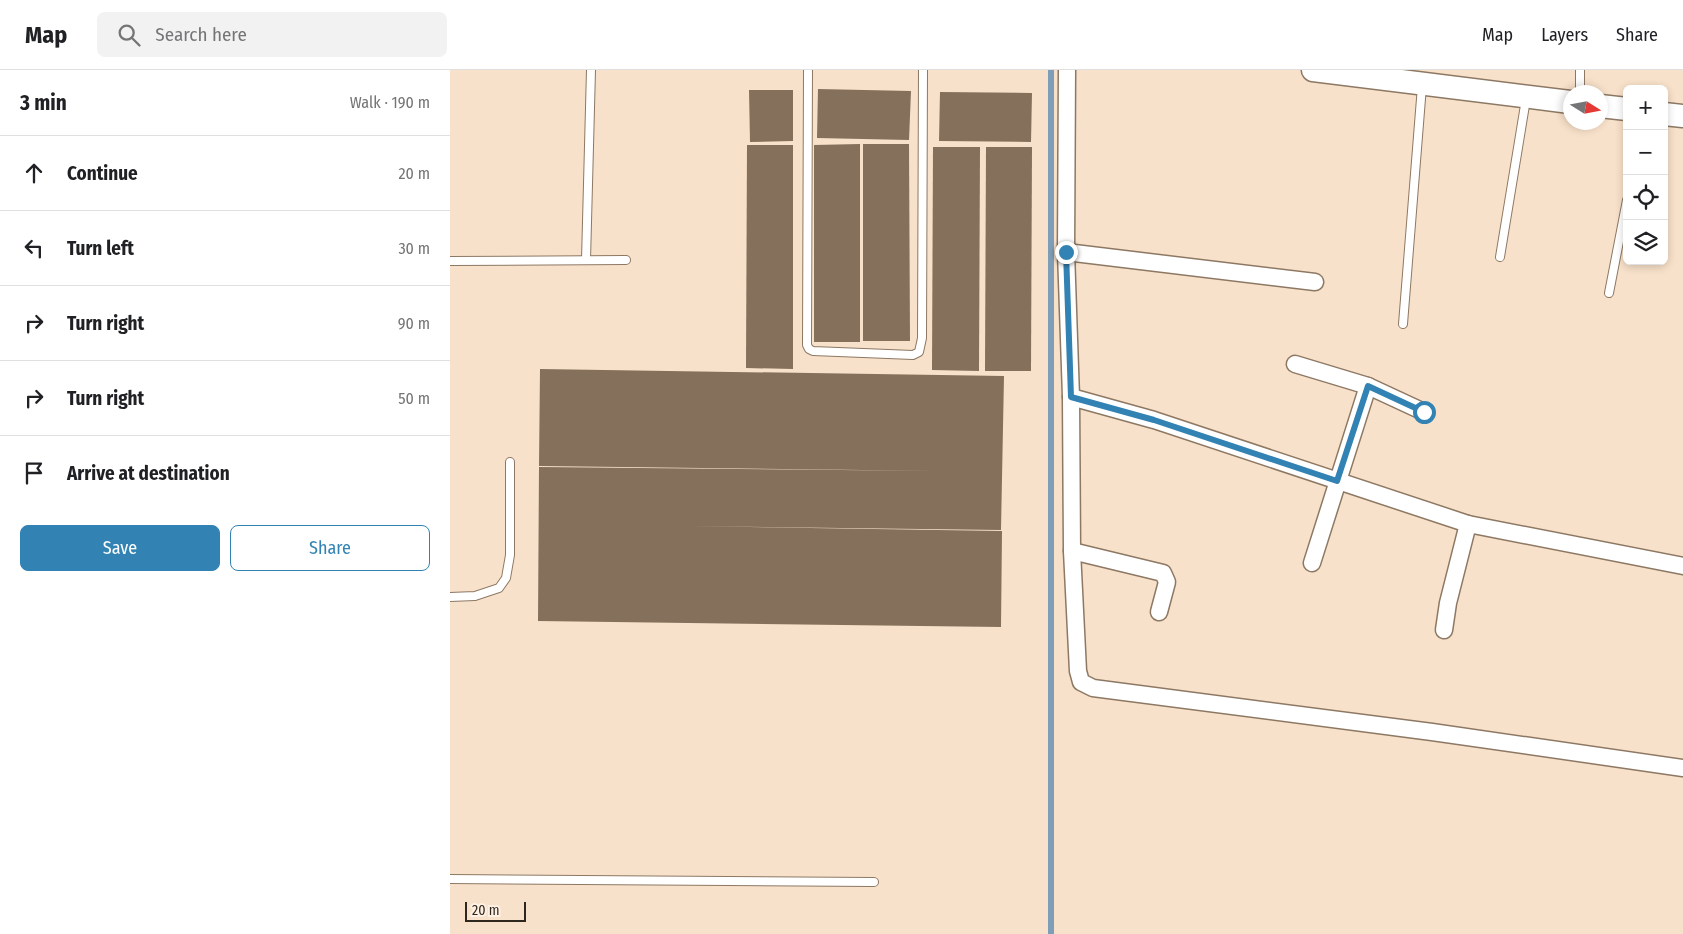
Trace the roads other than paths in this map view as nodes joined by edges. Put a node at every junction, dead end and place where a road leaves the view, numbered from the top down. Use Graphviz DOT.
graph roads {
  1 [pos="591,70"];
  2 [pos="808,70"];
  3 [pos="923,70"];
  4 [pos="1067,70"];
  5 [pos="1313,70"];
  6 [pos="1580,70"];
  7 [pos="1422,84"];
  8 [pos="1580,85"];
  9 [pos="1526,97"];
  10 [pos="1563,101"];
  11 [pos="1608,107"];
  12 [pos="1623,109"];
  13 [pos="1668,114"];
  14 [pos="1683,116"];
  15 [pos="1623,220"];
  16 [pos="1066,252"];
  17 [pos="1500,257"];
  18 [pos="586,260"];
  19 [pos="626,260"];
  20 [pos="450,261"];
  21 [pos="1315,282"];
  22 [pos="1610,294"];
  23 [pos="1403,324"];
  24 [pos="1295,364"];
  25 [pos="1368,386"];
  26 [pos="1071,397"];
  27 [pos="1424,412"];
  28 [pos="510,462"];
  29 [pos="1337,481"];
  30 [pos="1468,524"];
  31 [pos="1072,551"];
  32 [pos="1312,563"];
  33 [pos="1683,566"];
  34 [pos="450,597"];
  35 [pos="1159,612"];
  36 [pos="1444,630"];
  37 [pos="1683,768"];
  38 [pos="450,879"];
  39 [pos="874,882"];
  1 -- 18 [label="lane"];
  2 -- 3 [label="lane"];
  4 -- 16 [label="street"];
  5 -- 7 [label="street"];
  6 -- 8 [label="lane"];
  7 -- 9 [label="street"];
  7 -- 23 [label="lane"];
  9 -- 10 [label="street"];
  9 -- 17 [label="lane"];
  11 -- 12 [label="street"];
  13 -- 14 [label="street"];
  15 -- 22 [label="lane"];
  16 -- 21 [label="street"];
  16 -- 26 [label="street"];
  18 -- 19 [label="lane"];
  18 -- 20 [label="lane"];
  24 -- 25 [label="street"];
  25 -- 27 [label="street"];
  25 -- 29 [label="street"];
  26 -- 29 [label="street"];
  26 -- 31 [label="street"];
  28 -- 34 [label="lane"];
  29 -- 30 [label="street"];
  29 -- 32 [label="street"];
  30 -- 33 [label="street"];
  30 -- 36 [label="street"];
  31 -- 35 [label="street"];
  31 -- 37 [label="street"];
  38 -- 39 [label="lane"];
}
